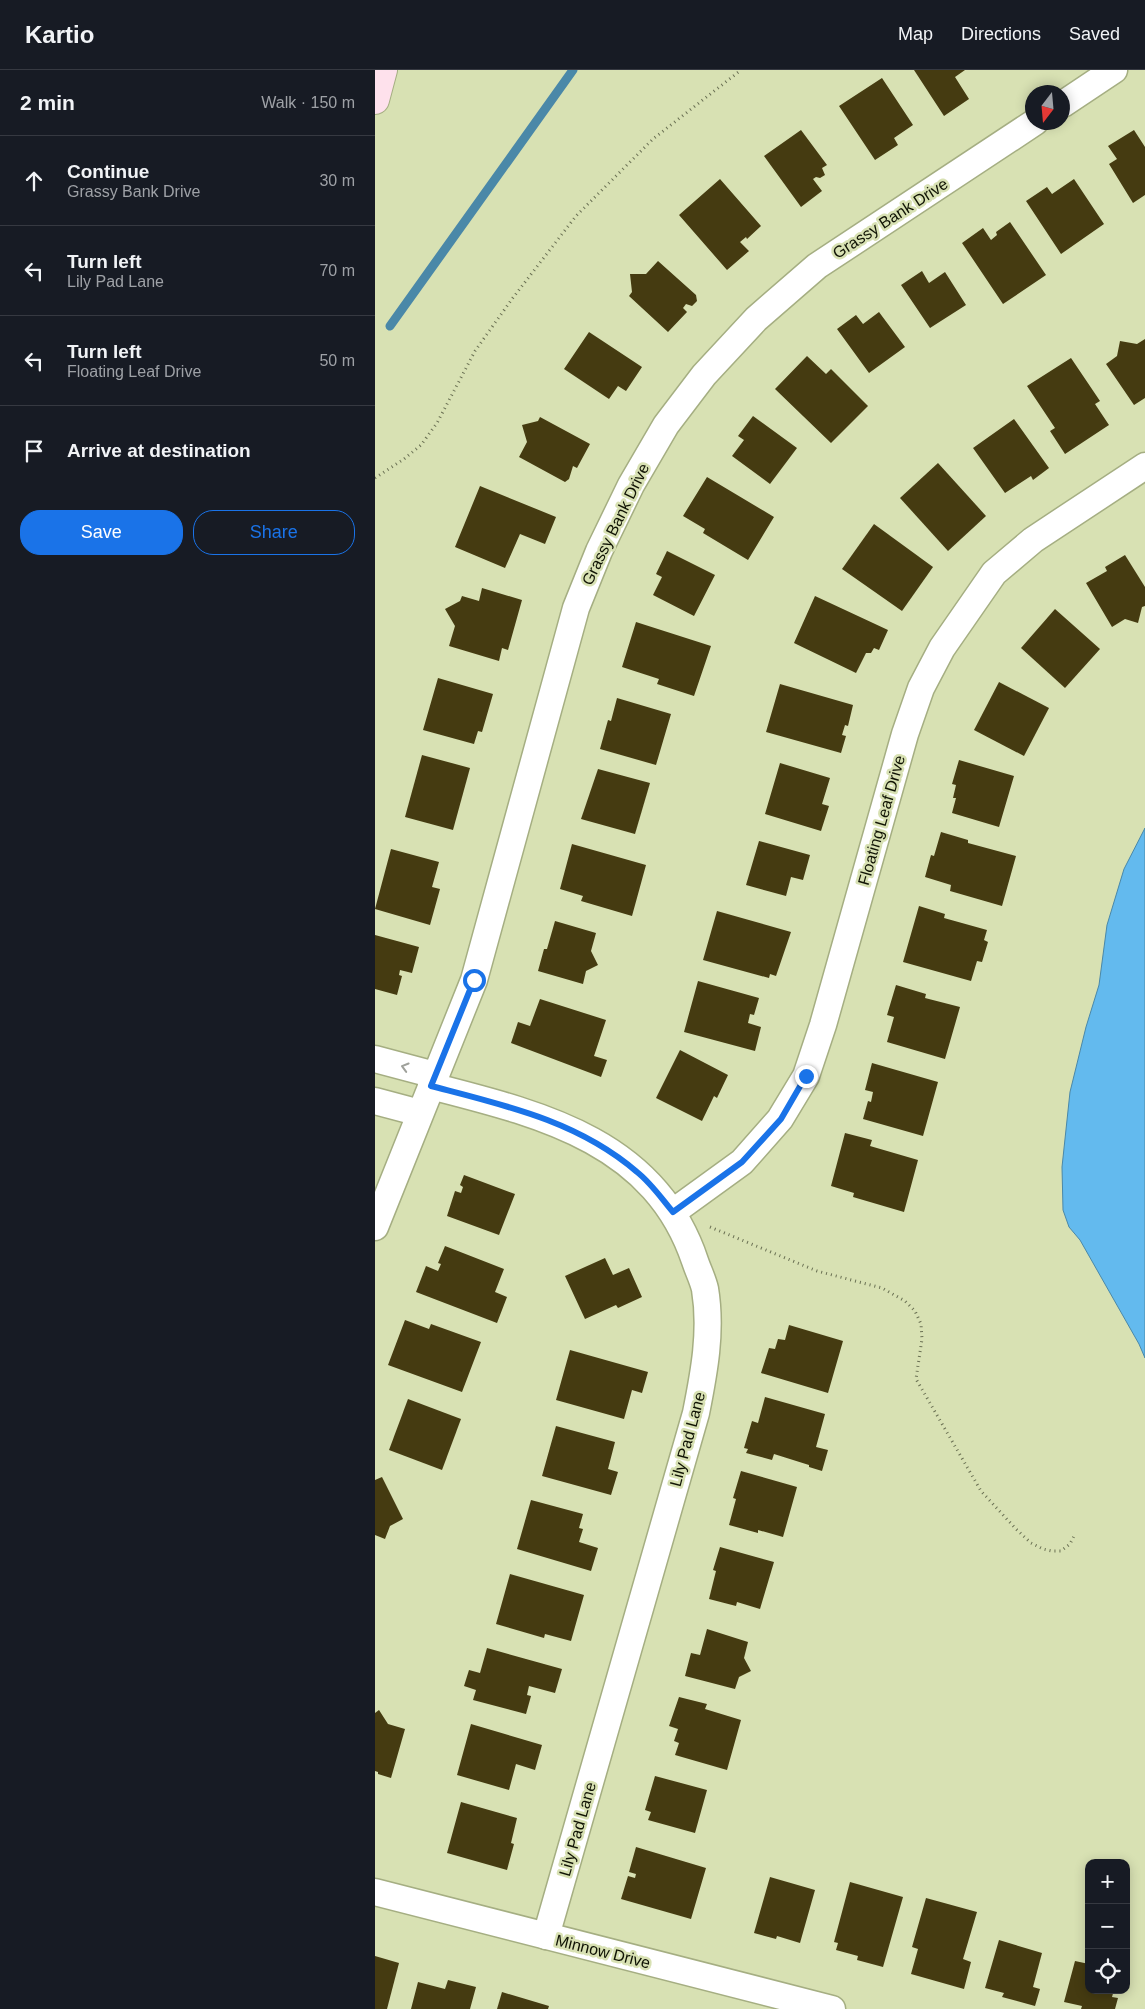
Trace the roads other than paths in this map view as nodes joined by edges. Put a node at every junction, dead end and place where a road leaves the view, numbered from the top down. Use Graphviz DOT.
graph roads {
  1 [pos="383,70"];
  2 [pos="1115,70"];
  3 [pos="1070,99"];
  4 [pos="375,100"];
  5 [pos="1025,129"];
  6 [pos="1145,466"];
  7 [pos="375,1058"];
  8 [pos="433,1081"];
  9 [pos="375,1102"];
  10 [pos="420,1113"];
  11 [pos="673,1212"];
  12 [pos="375,1227"];
  13 [pos="375,1892"];
  14 [pos="546,1936"];
  15 [pos="832,2009"];
  1 -- 4 [label="street"];
  2 -- 3 [label="street"];
  5 -- 8 [label="street, Grassy Bank Drive"];
  6 -- 11 [label="street, Floating Leaf Drive"];
  8 -- 7 [label="street, Lily Pad Lane, one-way"];
  8 -- 10 [label="street, Grassy Bank Drive"];
  8 -- 11 [label="street, Lily Pad Lane"];
  9 -- 10 [label="street"];
  10 -- 12 [label="street, Grassy Bank Drive"];
  11 -- 14 [label="street, Lily Pad Lane"];
  13 -- 14 [label="street, Minnow Drive"];
  14 -- 15 [label="street, Minnow Drive"];
}
